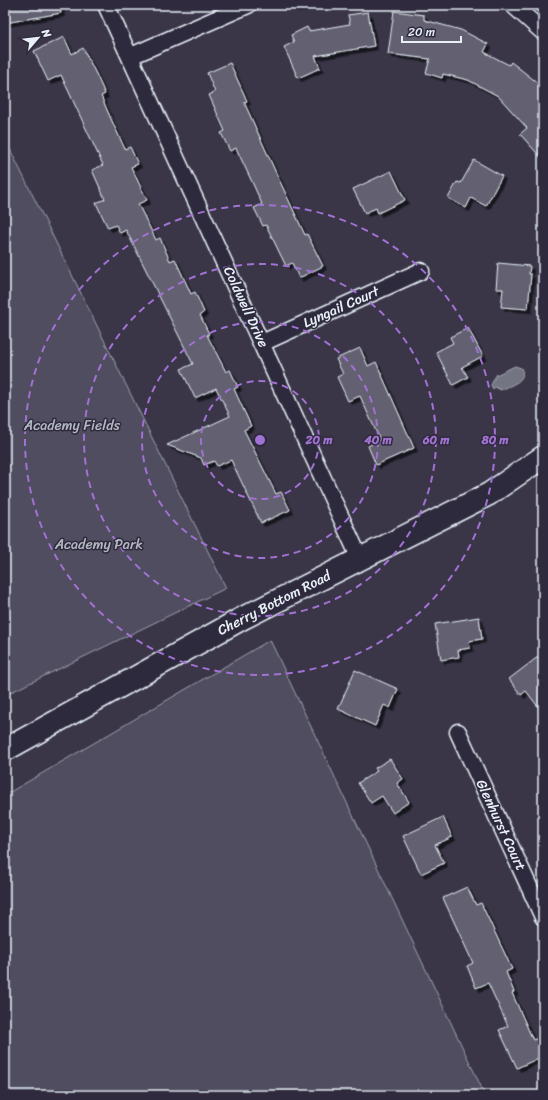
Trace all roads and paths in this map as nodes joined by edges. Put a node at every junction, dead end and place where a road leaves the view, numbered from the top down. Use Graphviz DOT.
graph roads {
  1 [pos="106,5"];
  2 [pos="248,5"];
  3 [pos="512,5"];
  4 [pos="543,32"];
  5 [pos="131,56"];
  6 [pos="421,271"];
  7 [pos="262,343"];
  8 [pos="543,457"];
  9 [pos="360,559"];
  10 [pos="458,732"];
  11 [pos="5,750"];
  12 [pos="543,917"];
  1 -- 5 [label="street, Coldwell Drive"];
  2 -- 5 [label="street"];
  3 -- 4 [label="street"];
  5 -- 7 [label="street, Coldwell Drive"];
  6 -- 7 [label="street, Lyngail Court"];
  7 -- 9 [label="street, Coldwell Drive"];
  8 -- 9 [label="main road, Cherry Bottom Road"];
  9 -- 11 [label="main road, Cherry Bottom Road"];
  10 -- 12 [label="street, Glenhurst Court"];
}
